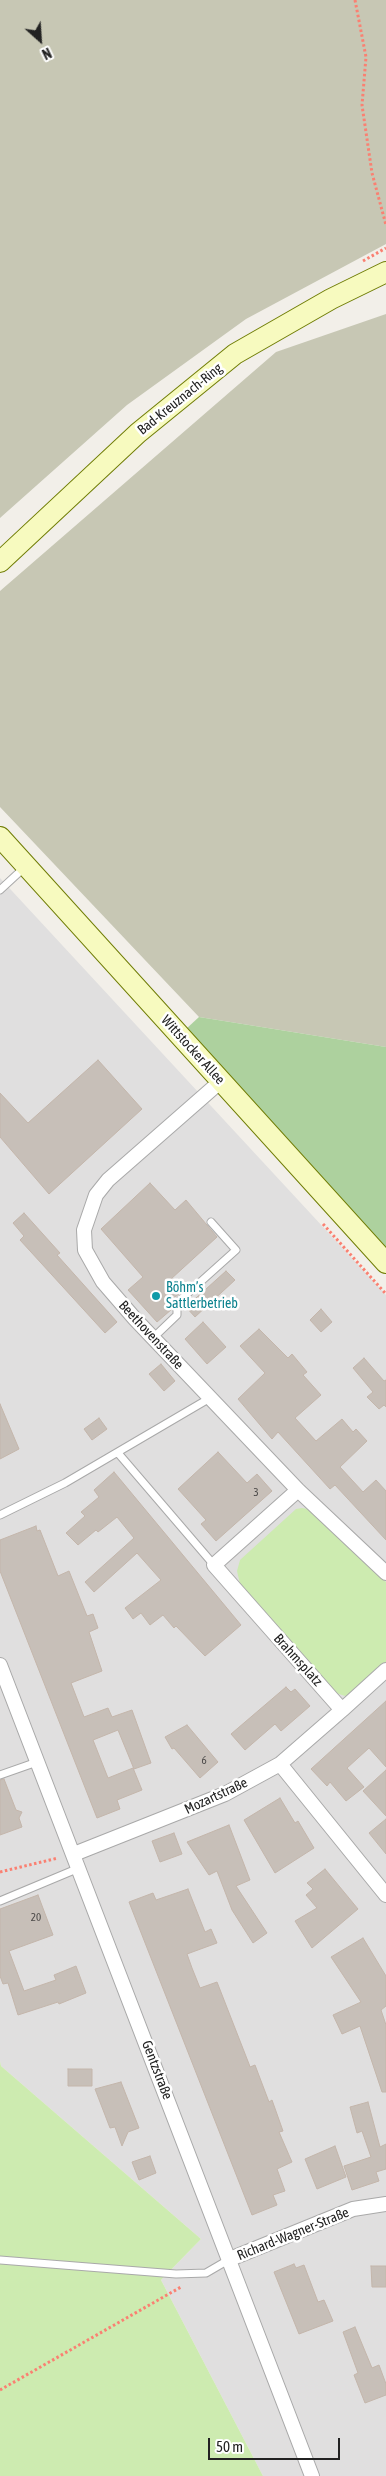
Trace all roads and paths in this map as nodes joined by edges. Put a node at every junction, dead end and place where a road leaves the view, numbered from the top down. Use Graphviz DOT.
graph roads {
  1 [pos="355,0"];
  2 [pos="386,225"];
  3 [pos="386,272"];
  4 [pos="0,562"];
  5 [pos="0,837"];
  6 [pos="26,866"];
  7 [pos="0,890"];
  8 [pos="221,1080"];
  9 [pos="211,1222"];
  10 [pos="386,1263"];
  11 [pos="153,1338"];
  12 [pos="210,1398"];
  13 [pos="118,1453"];
  14 [pos="298,1490"];
  15 [pos="0,1515"];
  16 [pos="214,1565"];
  17 [pos="386,1573"];
  18 [pos="0,1665"];
  19 [pos="386,1670"];
  20 [pos="342,1710"];
  21 [pos="37,1762"];
  22 [pos="280,1764"];
  23 [pos="0,1775"];
  24 [pos="74,1854"];
  25 [pos="79,1868"];
  26 [pos="0,1872"];
  27 [pos="386,1895"];
  28 [pos="0,1901"];
  29 [pos="386,2204"];
  30 [pos="230,2258"];
  31 [pos="0,2260"];
  32 [pos="206,2273"];
  33 [pos="0,2390"];
  34 [pos="312,2476"];
  1 -- 2 [label="path"];
  3 -- 4 [label="main road, Bad-Kreuznach-Ring"];
  5 -- 6 [label="main road, Wittstocker Allee"];
  6 -- 7 [label="lane"];
  6 -- 8 [label="main road, Wittstocker Allee"];
  8 -- 10 [label="main road, Wittstocker Allee"];
  8 -- 11 [label="street, Beethovenstraße"];
  9 -- 11 [label="lane"];
  11 -- 12 [label="street, Beethovenstraße"];
  12 -- 13 [label="lane"];
  12 -- 14 [label="street, Beethovenstraße"];
  13 -- 15 [label="lane"];
  13 -- 16 [label="lane, Brahmsplatz"];
  14 -- 16 [label="street"];
  14 -- 17 [label="street, Beethovenstraße"];
  16 -- 20 [label="street, Brahmsplatz"];
  18 -- 21 [label="street, Gentzstraße"];
  19 -- 20 [label="street"];
  20 -- 22 [label="street, Mozartstraße"];
  21 -- 23 [label="lane"];
  21 -- 24 [label="street, Gentzstraße"];
  22 -- 24 [label="street, Mozartstraße"];
  22 -- 27 [label="street"];
  24 -- 25 [label="street, Gentzstraße"];
  24 -- 26 [label="path"];
  25 -- 28 [label="lane"];
  25 -- 30 [label="street, Gentzstraße"];
  29 -- 30 [label="street, Richard-Wagner-Straße"];
  30 -- 32 [label="lane"];
  30 -- 34 [label="street, Gentzstraße"];
  31 -- 32 [label="lane"];
  32 -- 33 [label="path"];
}
